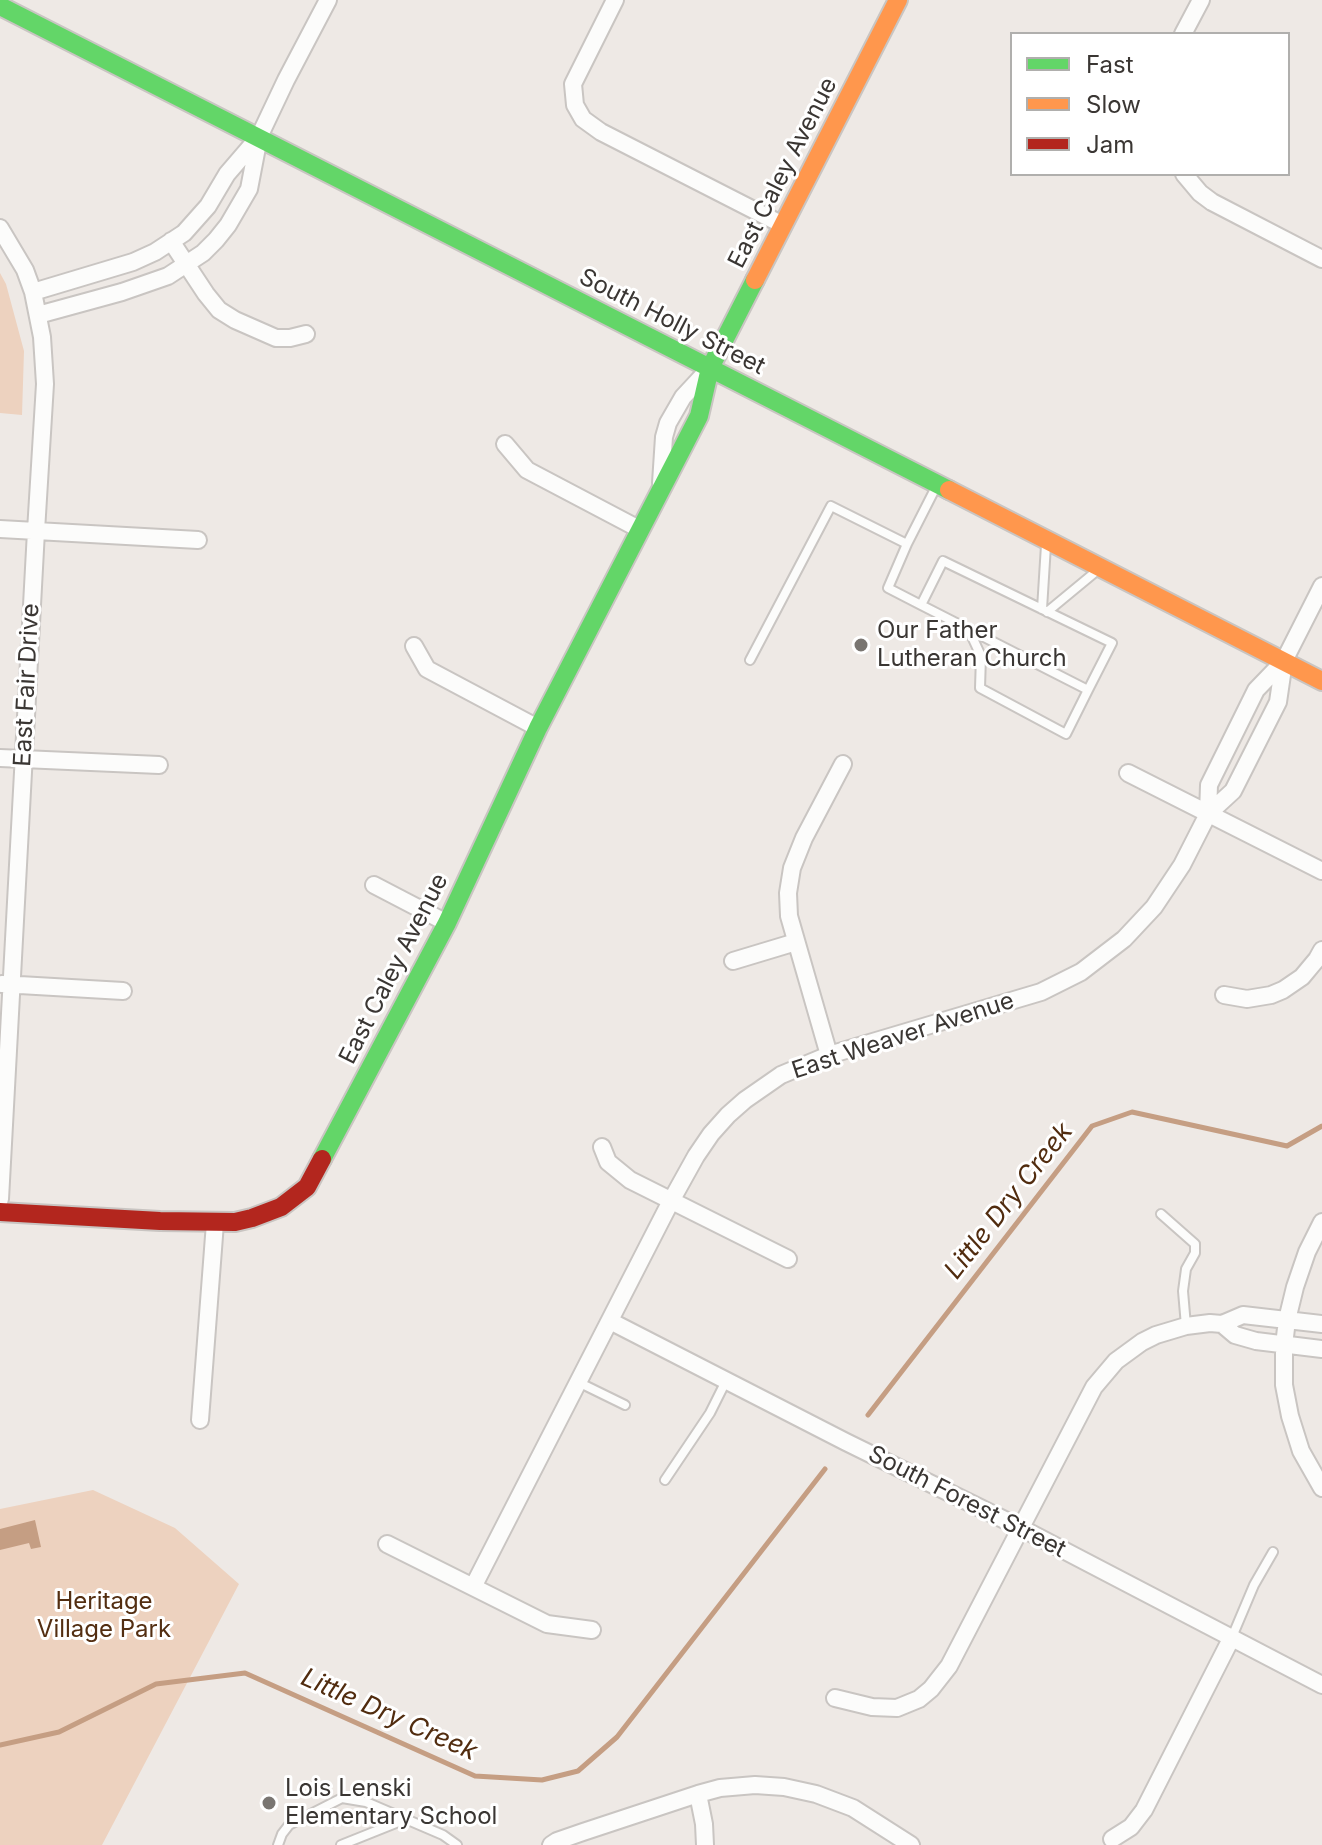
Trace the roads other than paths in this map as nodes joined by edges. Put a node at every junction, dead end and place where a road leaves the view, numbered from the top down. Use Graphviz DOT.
graph roads {
  1 [pos="328,0"];
  2 [pos="615,0"];
  3 [pos="898,0"];
  4 [pos="1201,0"];
  5 [pos="0,6"];
  6 [pos="1184,32"];
  7 [pos="259,137"];
  8 [pos="1186,176"];
  9 [pos="783,225"];
  10 [pos="0,228"];
  11 [pos="171,241"];
  12 [pos="1322,259"];
  13 [pos="187,264"];
  14 [pos="33,292"];
  15 [pos="38,315"];
  16 [pos="306,334"];
  17 [pos="710,368"];
  18 [pos="505,444"];
  19 [pos="937,484"];
  20 [pos="0,529"];
  21 [pos="639,529"];
  22 [pos="36,531"];
  23 [pos="198,540"];
  24 [pos="1047,540"];
  25 [pos="907,544"];
  26 [pos="1100,567"];
  27 [pos="1322,586"];
  28 [pos="921,605"];
  29 [pos="1044,611"];
  30 [pos="968,628"];
  31 [pos="414,646"];
  32 [pos="750,660"];
  33 [pos="1284,661"];
  34 [pos="1322,681"];
  35 [pos="1088,690"];
  36 [pos="538,728"];
  37 [pos="0,758"];
  38 [pos="23,759"];
  39 [pos="843,764"];
  40 [pos="159,765"];
  41 [pos="1128,773"];
  42 [pos="1208,814"];
  43 [pos="1322,871"];
  44 [pos="374,885"];
  45 [pos="447,923"];
  46 [pos="796,942"];
  47 [pos="1322,950"];
  48 [pos="733,961"];
  49 [pos="6,984"];
  50 [pos="123,991"];
  51 [pos="1224,995"];
  52 [pos="829,1055"];
  53 [pos="602,1147"];
  54 [pos="0,1199"];
  55 [pos="671,1201"];
  56 [pos="0,1212"];
  57 [pos="1161,1214"];
  58 [pos="1322,1222"];
  59 [pos="215,1223"];
  60 [pos="788,1259"];
  61 [pos="1287,1320"];
  62 [pos="610,1321"];
  63 [pos="1222,1324"];
  64 [pos="1322,1324"];
  65 [pos="1186,1326"];
  66 [pos="1284,1345"];
  67 [pos="1322,1349"];
  68 [pos="726,1381"];
  69 [pos="578,1382"];
  70 [pos="625,1405"];
  71 [pos="200,1420"];
  72 [pos="665,1480"];
  73 [pos="1322,1488"];
  74 [pos="1021,1528"];
  75 [pos="387,1544"];
  76 [pos="1273,1552"];
  77 [pos="473,1587"];
  78 [pos="592,1630"];
  79 [pos="1232,1637"];
  80 [pos="1322,1685"];
  81 [pos="835,1698"];
  82 [pos="698,1794"];
  83 [pos="406,1819"];
  84 [pos="1112,1839"];
  85 [pos="278,1845"];
  86 [pos="341,1845"];
  87 [pos="457,1845"];
  88 [pos="551,1845"];
  89 [pos="705,1845"];
  90 [pos="911,1845"];
  1 -- 7 [label="street"];
  2 -- 9 [label="street"];
  3 -- 9 [label="street, East Caley Avenue"];
  4 -- 6 [label="street"];
  5 -- 7 [label="street, South Holly Street"];
  7 -- 11 [label="street"];
  7 -- 13 [label="street"];
  7 -- 17 [label="street, South Holly Street"];
  8 -- 12 [label="street"];
  9 -- 17 [label="street, East Caley Avenue"];
  10 -- 14 [label="street, East Fair Drive"];
  11 -- 13 [label="street"];
  11 -- 14 [label="street"];
  13 -- 15 [label="street"];
  13 -- 16 [label="street"];
  14 -- 15 [label="street, East Fair Drive"];
  15 -- 22 [label="street, East Fair Drive"];
  17 -- 19 [label="street, South Holly Street"];
  17 -- 21 [label="street, East Caley Avenue"];
  18 -- 21 [label="street"];
  19 -- 24 [label="street, South Holly Street"];
  19 -- 25 [label="lane"];
  20 -- 22 [label="street"];
  21 -- 36 [label="street, East Caley Avenue"];
  22 -- 23 [label="street"];
  22 -- 38 [label="street, East Fair Drive"];
  24 -- 26 [label="street, South Holly Street"];
  24 -- 29 [label="lane"];
  25 -- 28 [label="lane"];
  25 -- 32 [label="lane"];
  26 -- 29 [label="lane"];
  26 -- 33 [label="street, South Holly Street"];
  27 -- 33 [label="street, East Weaver Avenue"];
  28 -- 29 [label="lane"];
  28 -- 30 [label="lane"];
  29 -- 35 [label="lane"];
  30 -- 35 [label="lane"];
  30 -- 35 [label="lane"];
  31 -- 36 [label="street"];
  33 -- 34 [label="street, South Holly Street"];
  33 -- 42 [label="street, East Weaver Avenue"];
  33 -- 42 [label="street, East Weaver Avenue"];
  36 -- 45 [label="street, East Caley Avenue"];
  37 -- 38 [label="street"];
  38 -- 40 [label="street"];
  38 -- 49 [label="street, East Fair Drive"];
  39 -- 46 [label="street"];
  41 -- 42 [label="street"];
  42 -- 43 [label="street"];
  42 -- 52 [label="street, East Weaver Avenue"];
  44 -- 45 [label="street"];
  45 -- 59 [label="street, East Caley Avenue"];
  46 -- 48 [label="street"];
  46 -- 52 [label="street"];
  47 -- 51 [label="street"];
  49 -- 50 [label="street"];
  49 -- 54 [label="street, East Fair Drive"];
  52 -- 55 [label="street, East Weaver Avenue"];
  53 -- 55 [label="street"];
  55 -- 60 [label="street"];
  55 -- 62 [label="street, East Weaver Avenue"];
  56 -- 59 [label="street, East Caley Avenue"];
  57 -- 65 [label="lane"];
  58 -- 61 [label="street"];
  59 -- 71 [label="street"];
  61 -- 63 [label="street"];
  61 -- 64 [label="street"];
  61 -- 66 [label="street"];
  62 -- 68 [label="street, South Forest Street"];
  62 -- 69 [label="street, East Weaver Avenue"];
  63 -- 65 [label="street"];
  63 -- 66 [label="street"];
  65 -- 74 [label="street"];
  66 -- 67 [label="street"];
  66 -- 73 [label="street"];
  68 -- 72 [label="lane"];
  68 -- 74 [label="street, South Forest Street"];
  69 -- 70 [label="lane"];
  69 -- 77 [label="street, East Weaver Avenue"];
  74 -- 79 [label="street, South Forest Street"];
  74 -- 81 [label="street"];
  75 -- 77 [label="street"];
  76 -- 79 [label="lane"];
  77 -- 78 [label="street"];
  79 -- 80 [label="street, South Forest Street"];
  79 -- 84 [label="street"];
  82 -- 88 [label="street"];
  82 -- 89 [label="street"];
  82 -- 90 [label="street"];
  83 -- 85 [label="lane"];
  83 -- 86 [label="lane"];
  83 -- 87 [label="lane"];
}
